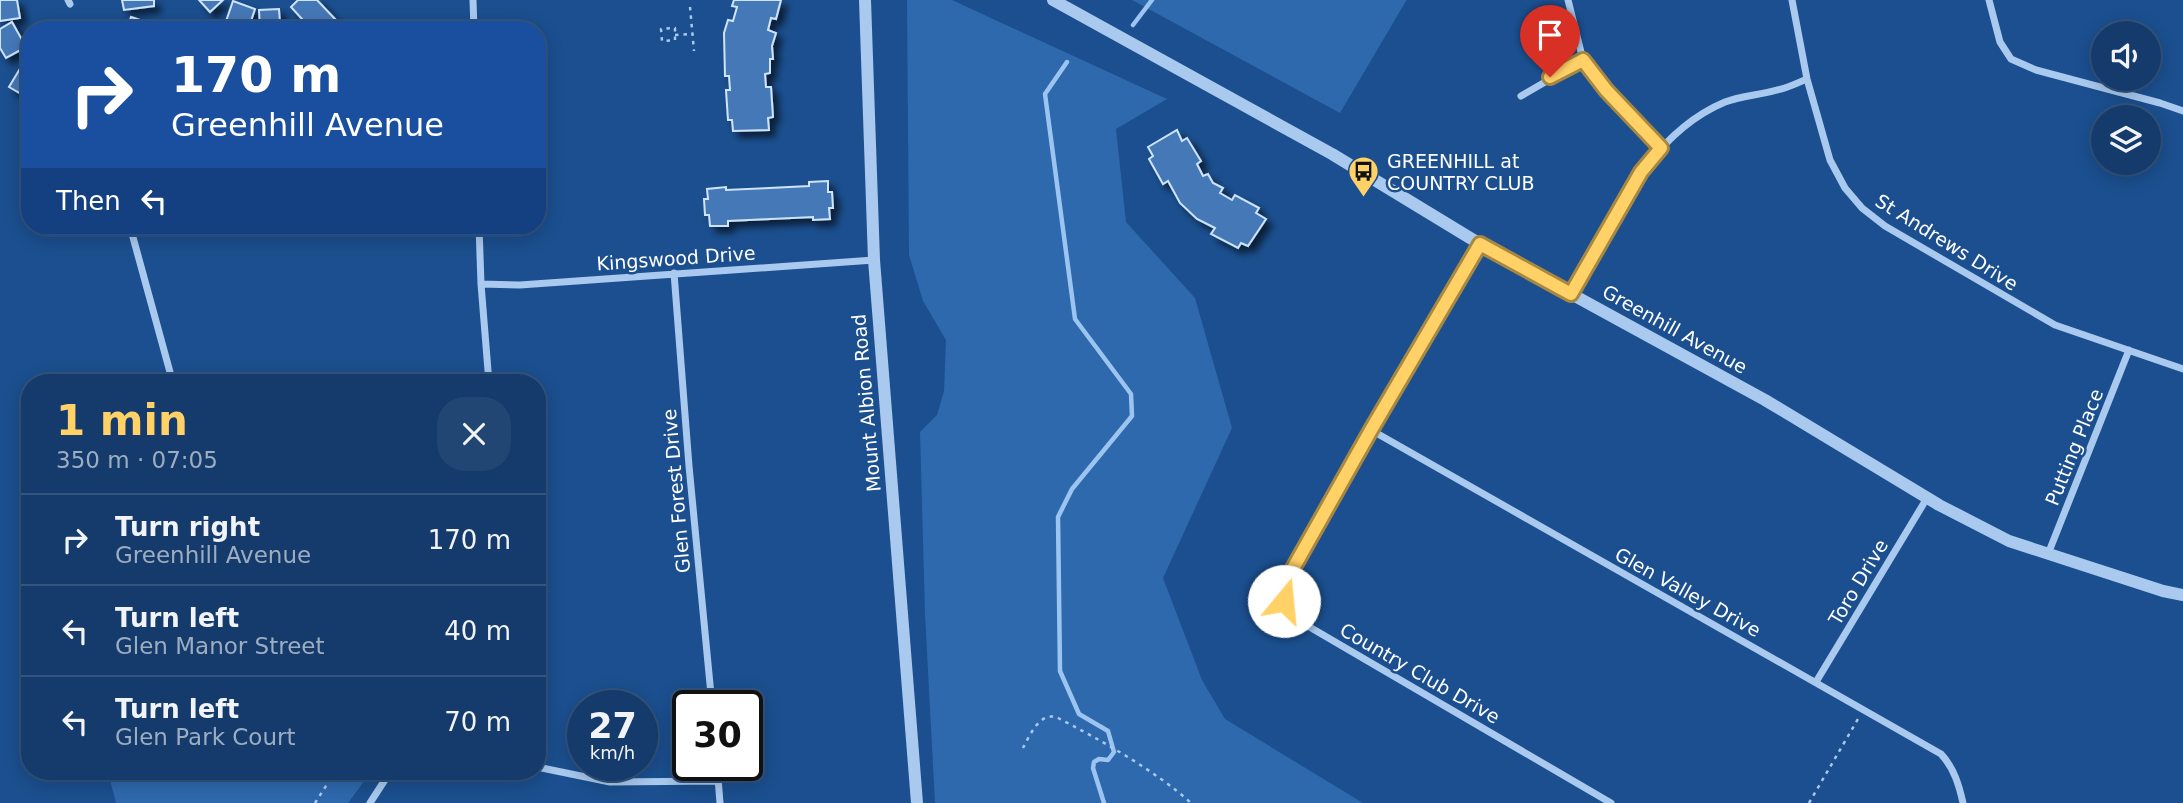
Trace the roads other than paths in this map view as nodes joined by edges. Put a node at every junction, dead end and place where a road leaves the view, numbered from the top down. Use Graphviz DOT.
graph roads {
  1 [pos="473,0"];
  2 [pos="865,0"];
  3 [pos="871,0"];
  4 [pos="1053,0"];
  5 [pos="1568,0"];
  6 [pos="1792,0"];
  7 [pos="1989,0"];
  8 [pos="866,15"];
  9 [pos="474,21"];
  10 [pos="1583,60"];
  11 [pos="1807,79"];
  12 [pos="1521,96"];
  13 [pos="2183,111"];
  14 [pos="1661,148"];
  15 [pos="132,235"];
  16 [pos="479,235"];
  17 [pos="1480,244"];
  18 [pos="874,260"];
  19 [pos="674,273"];
  20 [pos="481,284"];
  21 [pos="1571,294"];
  22 [pos="2129,350"];
  23 [pos="2183,369"];
  24 [pos="171,374"];
  25 [pos="488,374"];
  26 [pos="1371,430"];
  27 [pos="1927,498"];
  28 [pos="2048,554"];
  29 [pos="2183,595"];
  30 [pos="1816,682"];
  31 [pos="711,690"];
  32 [pos="546,769"];
  33 [pos="385,780"];
  34 [pos="719,781"];
  35 [pos="370,803"];
  36 [pos="720,803"];
  37 [pos="917,803"];
  38 [pos="1611,803"];
  39 [pos="1963,803"];
  1 -- 9 [label="street"];
  2 -- 8 [label="street, Mount Albion Road"];
  3 -- 8 [label="street"];
  4 -- 17 [label="street, Greenhill Avenue"];
  5 -- 10 [label="street"];
  6 -- 11 [label="street, St Andrews Drive"];
  7 -- 13 [label="street"];
  8 -- 18 [label="street, Mount Albion Road"];
  10 -- 12 [label="street"];
  10 -- 14 [label="street"];
  11 -- 14 [label="street"];
  11 -- 22 [label="street, St Andrews Drive"];
  14 -- 21 [label="street"];
  15 -- 24 [label="street"];
  16 -- 20 [label="street"];
  17 -- 21 [label="street, Greenhill Avenue"];
  17 -- 26 [label="street, Country Club Drive"];
  18 -- 19 [label="street, Kingswood Drive"];
  18 -- 37 [label="street, Mount Albion Road"];
  19 -- 20 [label="street, Kingswood Drive"];
  19 -- 31 [label="street, Glen Forest Drive"];
  20 -- 25 [label="street"];
  21 -- 27 [label="street, Greenhill Avenue"];
  22 -- 23 [label="street, St Andrews Drive"];
  22 -- 28 [label="street, Putting Place"];
  26 -- 30 [label="street, Glen Valley Drive"];
  26 -- 38 [label="street, Country Club Drive"];
  27 -- 28 [label="street, Greenhill Avenue"];
  27 -- 30 [label="street, Toro Drive"];
  28 -- 29 [label="street, Greenhill Avenue"];
  30 -- 39 [label="street, Glen Valley Drive"];
  32 -- 34 [label="street"];
  33 -- 35 [label="street"];
  34 -- 36 [label="street"];
}
